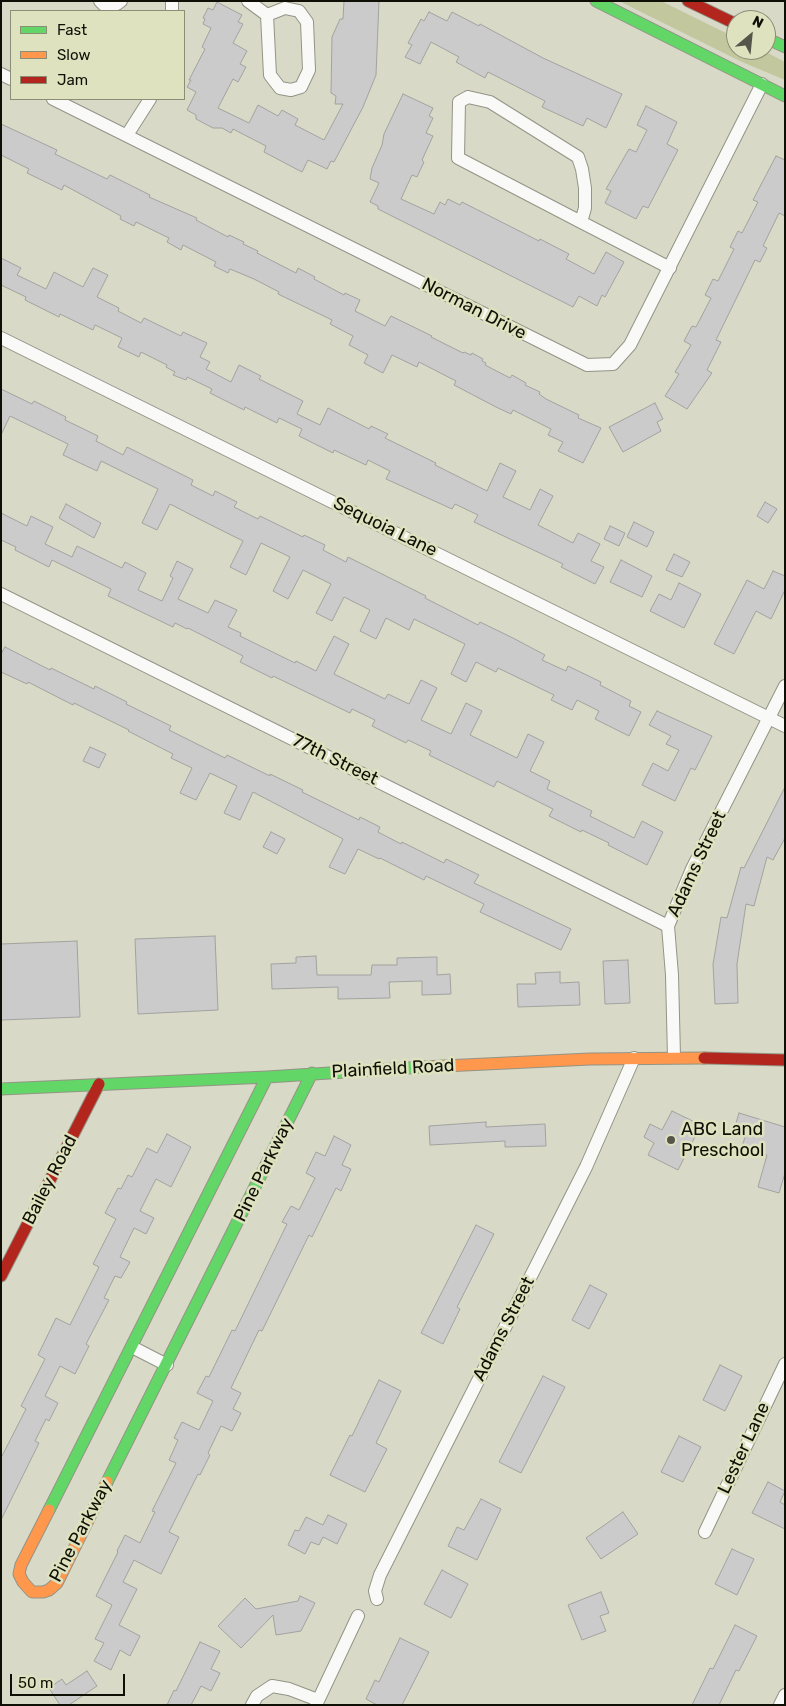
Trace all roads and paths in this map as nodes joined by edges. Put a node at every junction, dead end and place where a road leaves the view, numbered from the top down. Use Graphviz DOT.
graph roads {
  1 [pos="100,1"];
  2 [pos="121,1"];
  3 [pos="248,1"];
  4 [pos="596,1"];
  5 [pos="688,1"];
  6 [pos="267,14"];
  7 [pos="726,19"];
  8 [pos="762,84"];
  9 [pos="785,96"];
  10 [pos="55,100"];
  11 [pos="149,100"];
  12 [pos="127,135"];
  13 [pos="581,222"];
  14 [pos="670,268"];
  15 [pos="1,338"];
  16 [pos="1,594"];
  17 [pos="785,686"];
  18 [pos="769,717"];
  19 [pos="785,726"];
  20 [pos="668,926"];
  21 [pos="674,1057"];
  22 [pos="634,1058"];
  23 [pos="785,1060"];
  24 [pos="312,1073"];
  25 [pos="267,1077"];
  26 [pos="99,1084"];
  27 [pos="1,1089"];
  28 [pos="1,1276"];
  29 [pos="132,1347"];
  30 [pos="785,1364"];
  31 [pos="167,1365"];
  32 [pos="704,1532"];
  33 [pos="376,1599"];
  34 [pos="358,1616"];
  35 [pos="785,1695"];
  36 [pos="317,1702"];
  37 [pos="252,1705"];
  38 [pos="780,1705"];
  1 -- 2 [label="street"];
  3 -- 6 [label="street"];
  4 -- 8 [label="street"];
  5 -- 7 [label="street"];
  6 -- 6 [label="street"];
  8 -- 9 [label="street"];
  8 -- 14 [label="street, Norman Drive"];
  10 -- 12 [label="street, Norman Drive"];
  11 -- 12 [label="street"];
  12 -- 14 [label="street, Norman Drive"];
  13 -- 13 [label="street"];
  13 -- 14 [label="street"];
  15 -- 18 [label="street, Sequoia Lane"];
  16 -- 20 [label="street, 77th Street"];
  17 -- 18 [label="street, Adams Street"];
  18 -- 19 [label="street, Sequoia Lane"];
  18 -- 20 [label="street, Adams Street"];
  20 -- 21 [label="street, Adams Street"];
  21 -- 22 [label="street, Plainfield Road"];
  21 -- 23 [label="street, Plainfield Road"];
  22 -- 24 [label="street, Plainfield Road"];
  22 -- 33 [label="street, Adams Street"];
  24 -- 25 [label="street, Plainfield Road"];
  24 -- 31 [label="street, Pine Parkway"];
  25 -- 26 [label="street, Plainfield Road"];
  25 -- 29 [label="street, Pine Parkway"];
  26 -- 27 [label="street, Plainfield Road"];
  26 -- 28 [label="street, Bailey Road"];
  29 -- 31 [label="street"];
  29 -- 31 [label="street, Pine Parkway"];
  30 -- 32 [label="street, Lester Lane"];
  34 -- 36 [label="street"];
  35 -- 38 [label="street"];
  36 -- 37 [label="street"];
}
